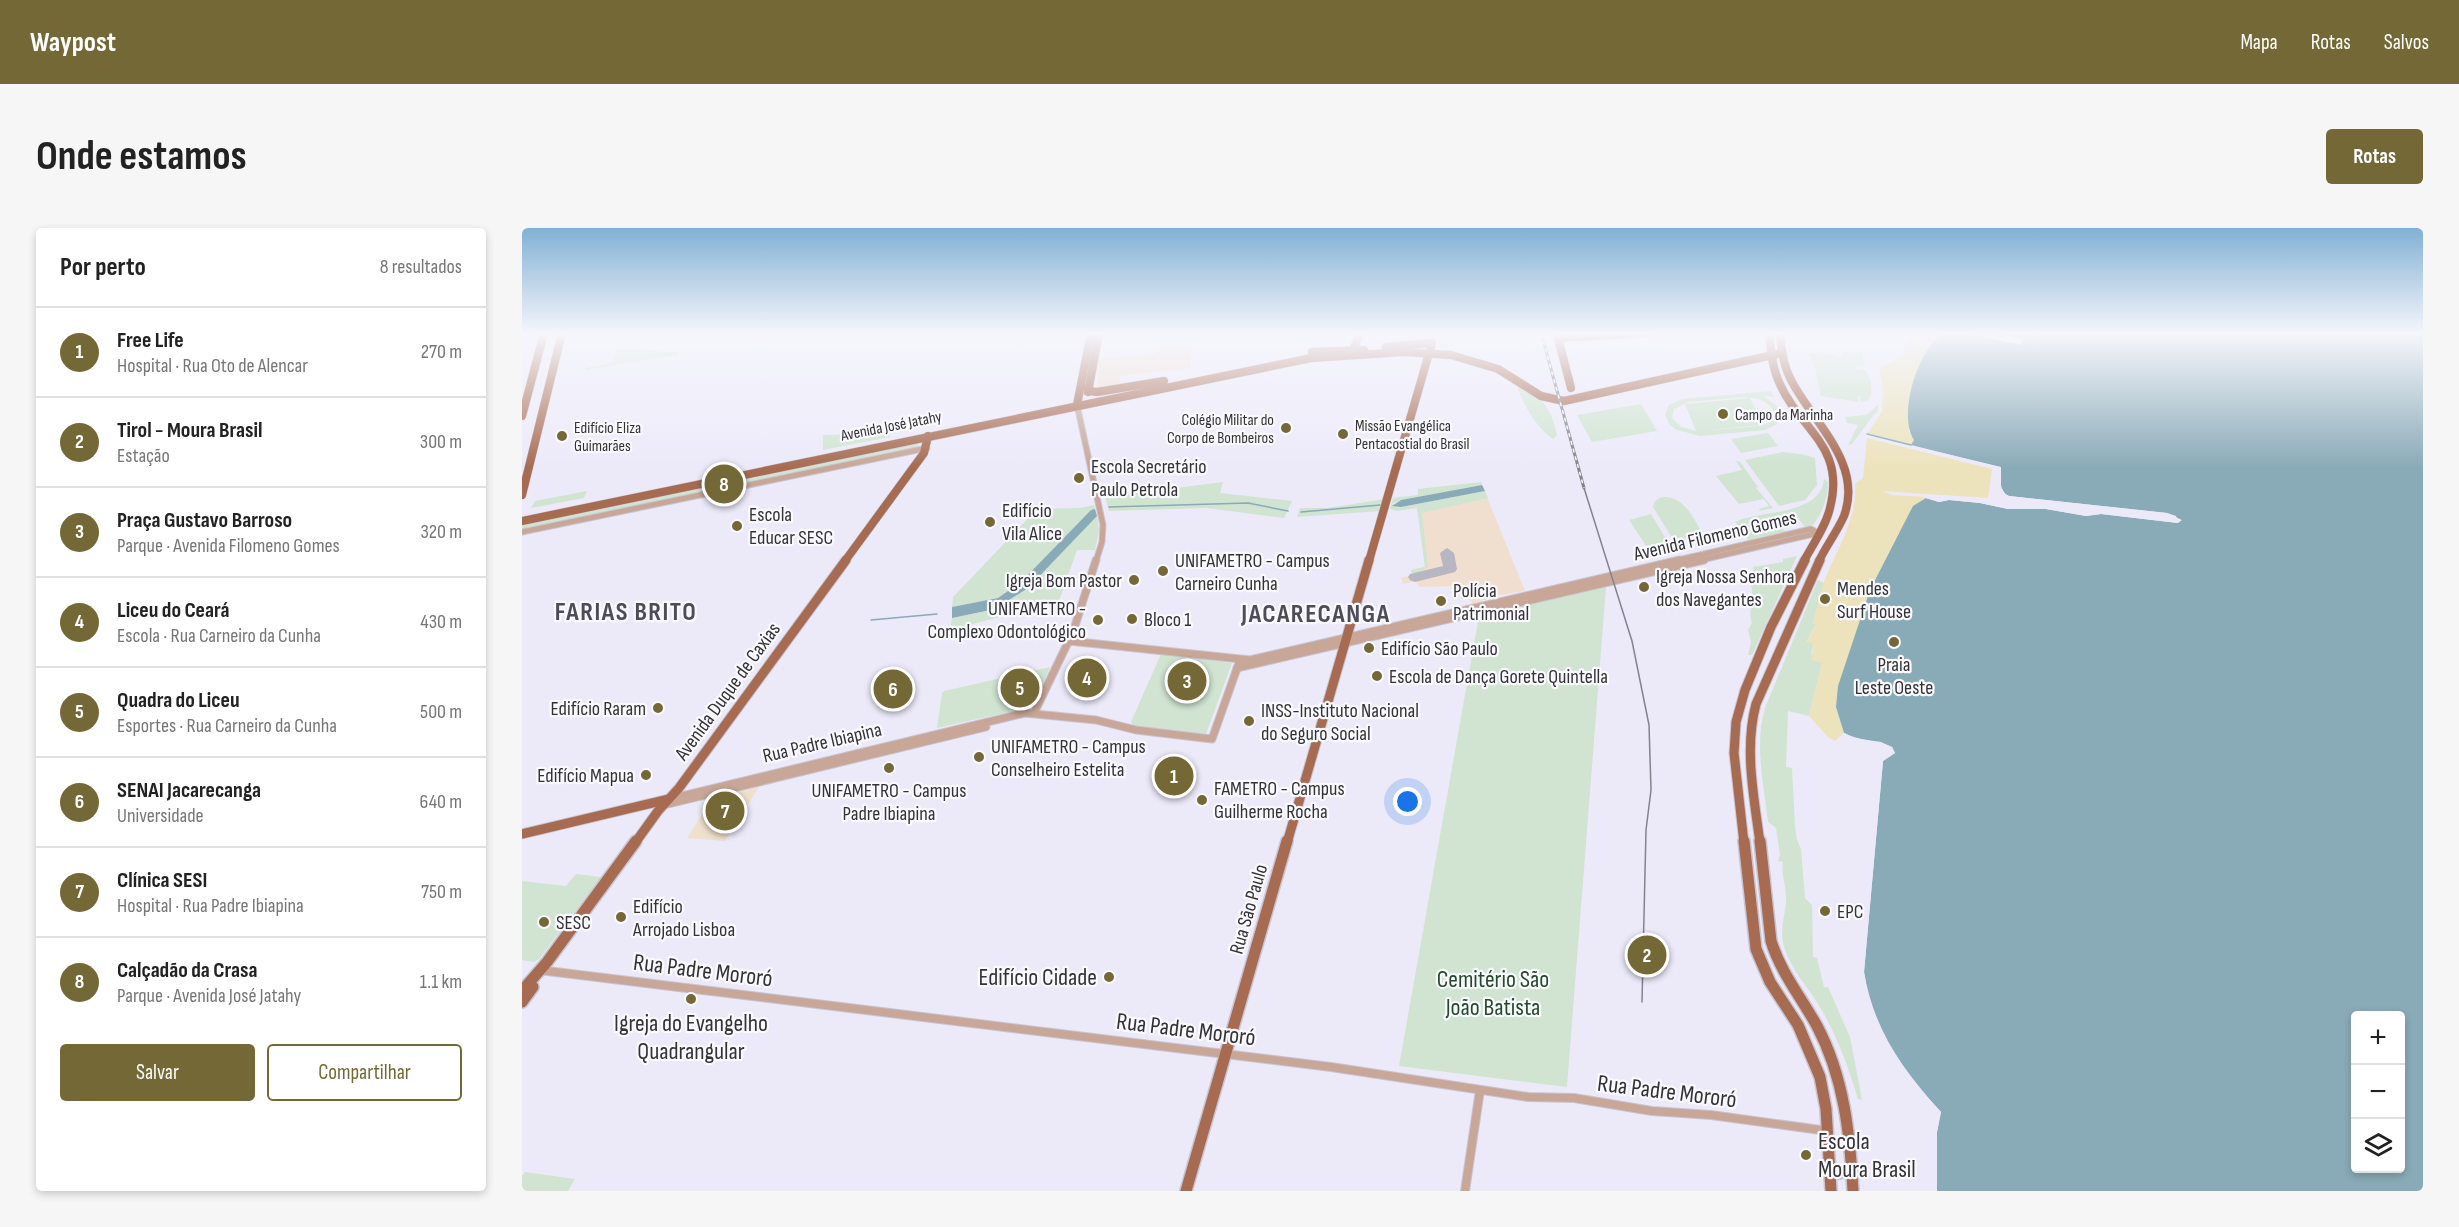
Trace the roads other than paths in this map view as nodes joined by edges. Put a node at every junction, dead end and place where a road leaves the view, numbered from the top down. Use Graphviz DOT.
graph roads {
  1 [pos="531,378"];
  2 [pos="551,378"];
  3 [pos="1082,378"];
  4 [pos="1090,378"];
  5 [pos="1186,378"];
  6 [pos="1194,378"];
  7 [pos="1422,378"];
  8 [pos="1514,378"];
  9 [pos="1521,378"];
  10 [pos="1568,378"];
  11 [pos="1652,378"];
  12 [pos="1667,378"];
  13 [pos="1778,378"];
  14 [pos="1790,378"];
  15 [pos="1164,381"];
  16 [pos="1088,388"];
  17 [pos="1571,388"];
  18 [pos="1086,400"];
  19 [pos="1077,402"];
  20 [pos="524,404"];
  21 [pos="522,416"];
  22 [pos="1080,416"];
  23 [pos="925,435"];
  24 [pos="924,449"];
  25 [pos="1834,481"];
  26 [pos="1848,483"];
  27 [pos="522,495"];
  28 [pos="522,514"];
  29 [pos="522,520"];
  30 [pos="1837,529"];
  31 [pos="522,532"];
  32 [pos="1818,533"];
  33 [pos="1822,555"];
  34 [pos="1784,602"];
  35 [pos="1792,620"];
  36 [pos="1348,640"];
  37 [pos="1069,641"];
  38 [pos="1240,660"];
  39 [pos="1237,668"];
  40 [pos="1034,713"];
  41 [pos="1739,796"];
  42 [pos="1755,797"];
  43 [pos="663,803"];
  44 [pos="522,834"];
  45 [pos="543,968"];
  46 [pos="522,991"];
  47 [pos="522,1002"];
  48 [pos="1226,1054"];
  49 [pos="1480,1090"];
  50 [pos="1828,1131"];
  51 [pos="1852,1171"];
  52 [pos="1830,1174"];
  53 [pos="1186,1191"];
  54 [pos="1465,1191"];
  55 [pos="1831,1191"];
  56 [pos="1853,1191"];
  1 -- 20 [label="main road"];
  2 -- 27 [label="main road"];
  3 -- 19 [label="main road"];
  4 -- 16 [label="main road"];
  5 -- 15 [label="main road, Avenida José Jatahy"];
  6 -- 18 [label="main road, Avenida José Jatahy"];
  7 -- 36 [label="main road, Rua São Paulo"];
  8 -- 12 [label="main road, Avenida José Jatahy"];
  9 -- 17 [label="main road, Avenida José Jatahy"];
  10 -- 17 [label="main road"];
  11 -- 17 [label="main road"];
  13 -- 25 [label="main road"];
  14 -- 26 [label="main road"];
  15 -- 16 [label="main road"];
  15 -- 18 [label="main road, Avenida José Jatahy"];
  16 -- 18 [label="main road"];
  18 -- 19 [label="main road, Avenida José Jatahy"];
  19 -- 22 [label="street"];
  19 -- 23 [label="main road, Avenida José Jatahy"];
  20 -- 21 [label="main road"];
  22 -- 37 [label="street"];
  23 -- 24 [label="main road"];
  23 -- 28 [label="main road, Avenida José Jatahy"];
  23 -- 29 [label="main road, Avenida José Jatahy"];
  24 -- 31 [label="street, Avenida José Jatahy"];
  24 -- 43 [label="main road, Avenida Duque de Caxias"];
  25 -- 26 [label="main road"];
  25 -- 32 [label="main road"];
  26 -- 30 [label="main road"];
  30 -- 32 [label="main road"];
  30 -- 33 [label="main road"];
  32 -- 33 [label="main road"];
  32 -- 34 [label="main road"];
  32 -- 36 [label="street, Avenida Filomeno Gomes"];
  33 -- 35 [label="main road"];
  34 -- 35 [label="main road"];
  34 -- 41 [label="main road"];
  35 -- 42 [label="main road"];
  36 -- 38 [label="street, Avenida Filomeno Gomes"];
  36 -- 39 [label="street, Avenida Filomeno Gomes"];
  36 -- 48 [label="main road, Rua São Paulo"];
  37 -- 38 [label="street, Avenida Filomeno Gomes"];
  37 -- 40 [label="street"];
  38 -- 39 [label="street"];
  39 -- 40 [label="street, Rua Padre Ibiapina"];
  40 -- 43 [label="street, Rua Padre Ibiapina"];
  41 -- 42 [label="main road"];
  41 -- 50 [label="main road"];
  42 -- 51 [label="main road"];
  43 -- 44 [label="main road, Rua Padre Ibiapina"];
  43 -- 45 [label="main road, Avenida Duque de Caxias"];
  45 -- 46 [label="main road, Avenida Duque de Caxias"];
  45 -- 47 [label="main road, Avenida Duque de Caxias"];
  45 -- 48 [label="street, Rua Padre Mororó"];
  48 -- 49 [label="street, Rua Padre Mororó"];
  48 -- 53 [label="main road, Rua São Paulo"];
  49 -- 50 [label="street, Rua Padre Mororó"];
  49 -- 54 [label="street"];
  50 -- 52 [label="main road"];
  51 -- 52 [label="main road"];
  51 -- 56 [label="main road"];
  52 -- 55 [label="main road"];
}
